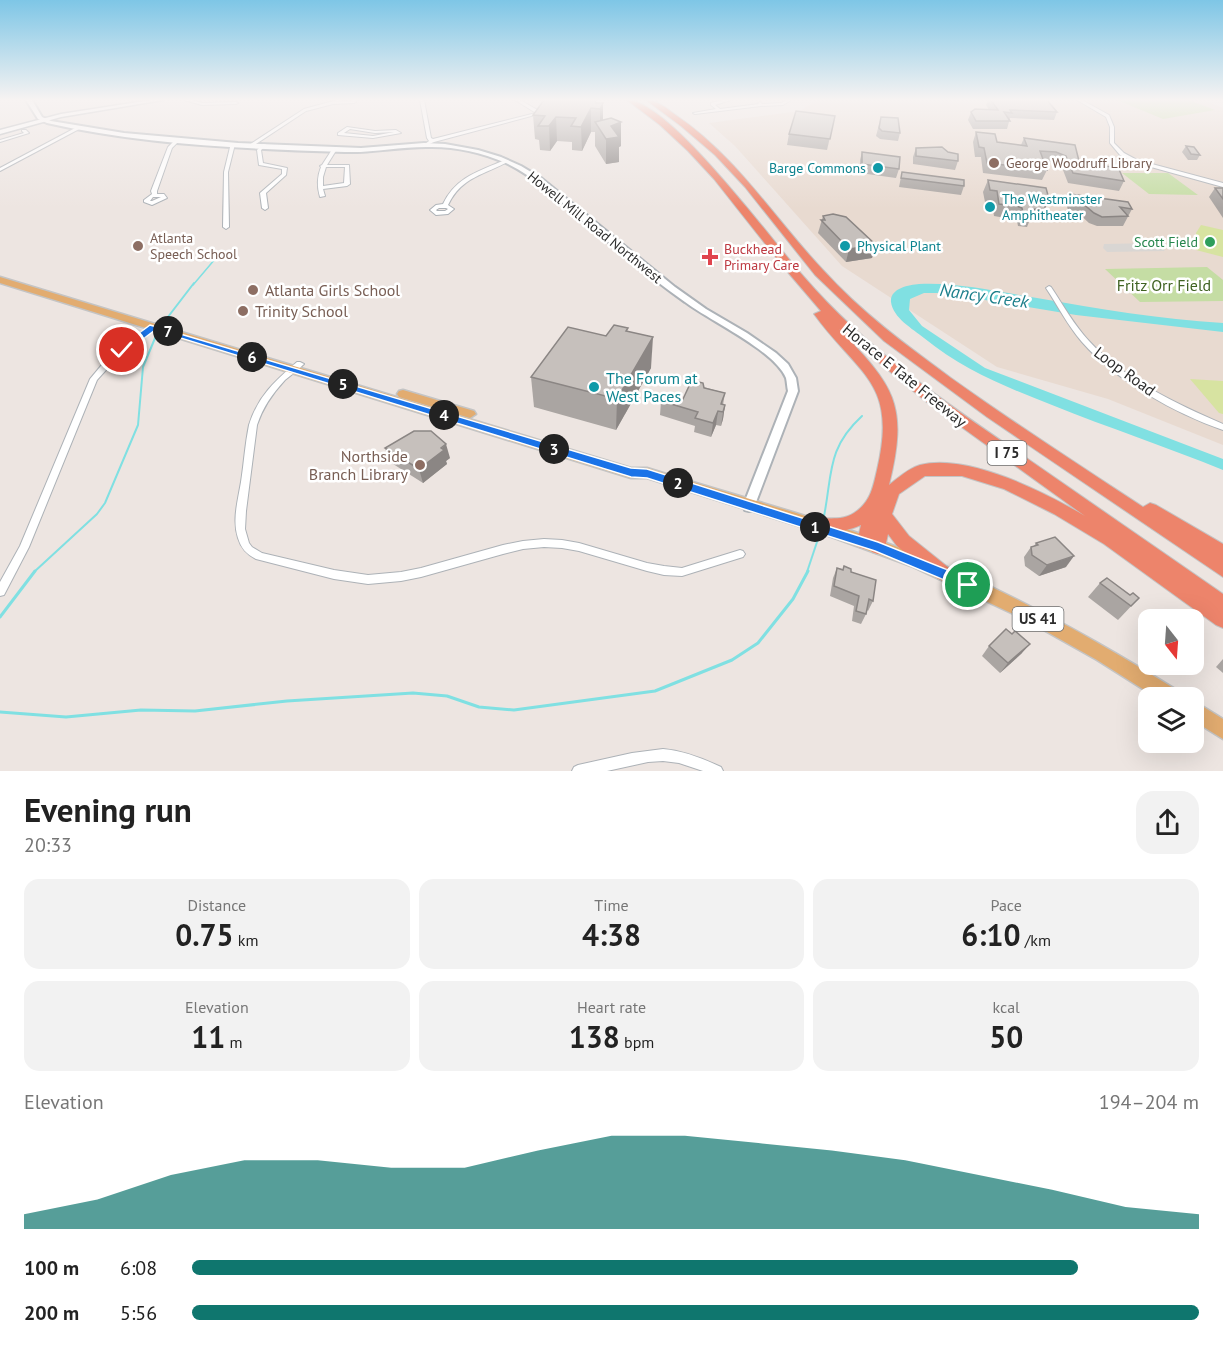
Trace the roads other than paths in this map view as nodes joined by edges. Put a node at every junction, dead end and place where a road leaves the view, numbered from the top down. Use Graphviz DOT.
graph roads {
  1 [pos="64,136"];
  2 [pos="119,136"];
  3 [pos="265,136"];
  4 [pos="342,136"];
  5 [pos="380,136"];
  6 [pos="429,136"];
  7 [pos="455,136"];
  8 [pos="678,136"];
  9 [pos="698,136"];
  10 [pos="1112,136"];
  11 [pos="374,137"];
  12 [pos="177,141"];
  13 [pos="429,143"];
  14 [pos="232,144"];
  15 [pos="251,145"];
  16 [pos="268,145"];
  17 [pos="335,149"];
  18 [pos="370,150"];
  19 [pos="507,161"];
  20 [pos="322,166"];
  21 [pos="0,170"];
  22 [pos="1223,185"];
  23 [pos="320,188"];
  24 [pos="155,196"];
  25 [pos="322,196"];
  26 [pos="445,206"];
  27 [pos="265,208"];
  28 [pos="226,227"];
  29 [pos="0,274"];
  30 [pos="0,280"];
  31 [pos="804,286"];
  32 [pos="1049,288"];
  33 [pos="157,325"];
  34 [pos="297,367"];
  35 [pos="1223,427"];
  36 [pos="1020,433"];
  37 [pos="875,500"];
  38 [pos="748,506"];
  39 [pos="884,516"];
  40 [pos="810,525"];
  41 [pos="872,545"];
  42 [pos="1223,553"];
  43 [pos="740,554"];
  44 [pos="1223,569"];
  45 [pos="943,573"];
  46 [pos="0,592"];
  47 [pos="1223,604"];
  48 [pos="1223,619"];
  49 [pos="1156,687"];
  50 [pos="1204,717"];
  51 [pos="1223,730"];
  52 [pos="578,771"];
  53 [pos="717,771"];
  1 -- 21 [label="street"];
  2 -- 12 [label="main road, Howell Mill Road Northwest"];
  3 -- 15 [label="street"];
  4 -- 11 [label="street"];
  5 -- 11 [label="street"];
  6 -- 13 [label="street"];
  7 -- 13 [label="street"];
  8 -- 31 [label="highway, Horace E Tate Freeway / I 75"];
  9 -- 36 [label="highway, Horace E Tate Freeway / I 75"];
  10 -- 22 [label="street"];
  11 -- 18 [label="street"];
  12 -- 14 [label="main road, Howell Mill Road Northwest"];
  12 -- 24 [label="street"];
  13 -- 18 [label="main road, Howell Mill Road Northwest"];
  13 -- 19 [label="main road, Howell Mill Road Northwest"];
  14 -- 15 [label="main road, Howell Mill Road Northwest"];
  14 -- 28 [label="street"];
  15 -- 16 [label="main road, Howell Mill Road Northwest"];
  16 -- 17 [label="main road, Howell Mill Road Northwest"];
  16 -- 27 [label="street"];
  17 -- 18 [label="main road, Howell Mill Road Northwest"];
  17 -- 20 [label="street"];
  19 -- 26 [label="street"];
  19 -- 38 [label="main road, Howell Mill Road Northwest"];
  20 -- 23 [label="street"];
  20 -- 23 [label="street"];
  23 -- 25 [label="street"];
  29 -- 33 [label="main road, US 41"];
  30 -- 33 [label="main road, US 41"];
  31 -- 37 [label="highway"];
  31 -- 47 [label="highway, Horace E Tate Freeway / I 75"];
  32 -- 35 [label="street, Loop Road"];
  33 -- 34 [label="main road, US 41"];
  33 -- 46 [label="street"];
  34 -- 38 [label="main road, US 41"];
  34 -- 43 [label="street"];
  36 -- 42 [label="highway"];
  36 -- 44 [label="highway, Horace E Tate Freeway / I 75"];
  37 -- 40 [label="highway"];
  37 -- 41 [label="highway"];
  38 -- 40 [label="main road, US 41"];
  39 -- 41 [label="highway"];
  39 -- 45 [label="highway"];
  39 -- 48 [label="highway"];
  40 -- 41 [label="main road, US 41"];
  41 -- 45 [label="main road, US 41"];
  45 -- 49 [label="main road, US 41"];
  50 -- 51 [label="main road"];
  52 -- 53 [label="street"];
}
